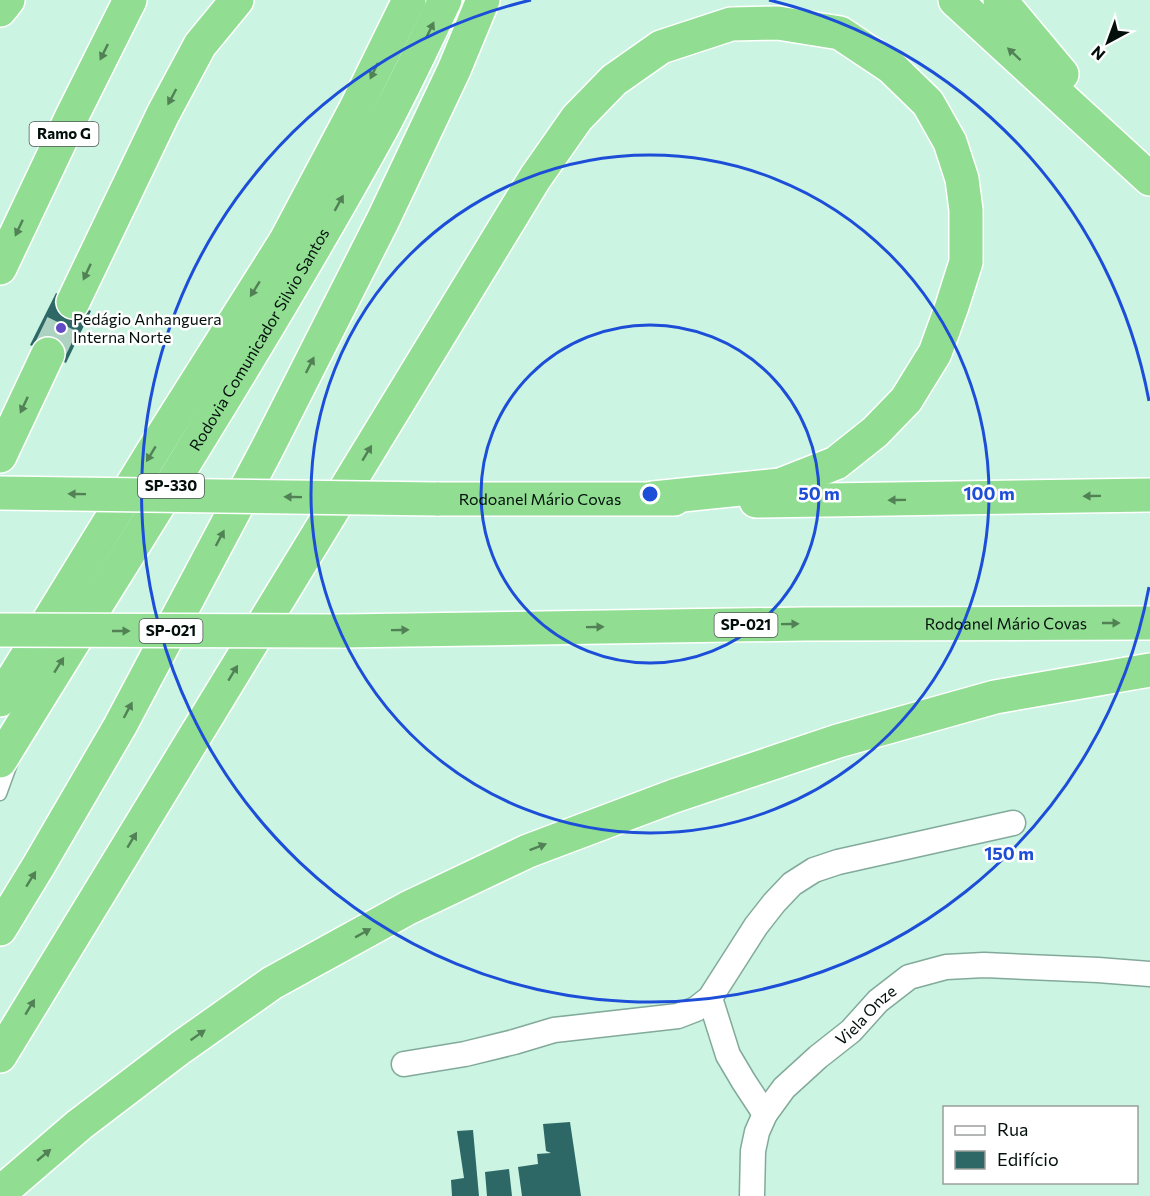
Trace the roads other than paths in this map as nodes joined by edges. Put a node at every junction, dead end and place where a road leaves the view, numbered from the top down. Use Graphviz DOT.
graph roads {
  1 [pos="8,0"];
  2 [pos="130,0"];
  3 [pos="237,0"];
  4 [pos="409,0"];
  5 [pos="445,0"];
  6 [pos="483,0"];
  7 [pos="955,0"];
  8 [pos="1000,0"];
  9 [pos="0,10"];
  10 [pos="1150,178"];
  11 [pos="0,268"];
  12 [pos="73,302"];
  13 [pos="48,354"];
  14 [pos="0,456"];
  15 [pos="0,493"];
  16 [pos="1150,495"];
  17 [pos="653,498"];
  18 [pos="52,617"];
  19 [pos="1150,623"];
  20 [pos="0,630"];
  21 [pos="1150,670"];
  22 [pos="0,675"];
  23 [pos="14,707"];
  24 [pos="0,760"];
  25 [pos="0,794"];
  26 [pos="1013,824"];
  27 [pos="0,928"];
  28 [pos="1150,974"];
  29 [pos="710,998"];
  30 [pos="0,1056"];
  31 [pos="404,1064"];
  32 [pos="765,1114"];
  33 [pos="0,1193"];
  34 [pos="752,1196"];
  1 -- 9 [label="highway"];
  2 -- 11 [label="highway, Ramo G, one-way"];
  3 -- 12 [label="highway, one-way"];
  4 -- 18 [label="highway, Rodovia Comunicador Silvio Santos / SP-330, one-way"];
  23 -- 5 [label="highway, Rodovia Comunicador Silvio Santos / SP-330, one-way"];
  27 -- 6 [label="highway, one-way"];
  10 -- 7 [label="highway, one-way"];
  8 -- 10 [label="highway"];
  13 -- 14 [label="highway, one-way"];
  17 -- 15 [label="highway, Rodoanel Mário Covas, one-way, bridge"];
  16 -- 17 [label="highway, Rodoanel Mário Covas, one-way"];
  30 -- 17 [label="highway, one-way"];
  18 -- 22 [label="lane"];
  18 -- 23 [label="highway, Rodovia Comunicador Silvio Santos / SP-330"];
  20 -- 19 [label="highway, Rodoanel Mário Covas / SP-021, one-way, bridge"];
  33 -- 21 [label="highway, one-way"];
  23 -- 24 [label="highway, Rodovia Comunicador Silvio Santos / SP-330"];
  23 -- 25 [label="lane"];
  26 -- 29 [label="street"];
  28 -- 32 [label="street, Viela Onze"];
  29 -- 31 [label="street"];
  29 -- 32 [label="street"];
  32 -- 34 [label="street, Viela Onze"];
}
